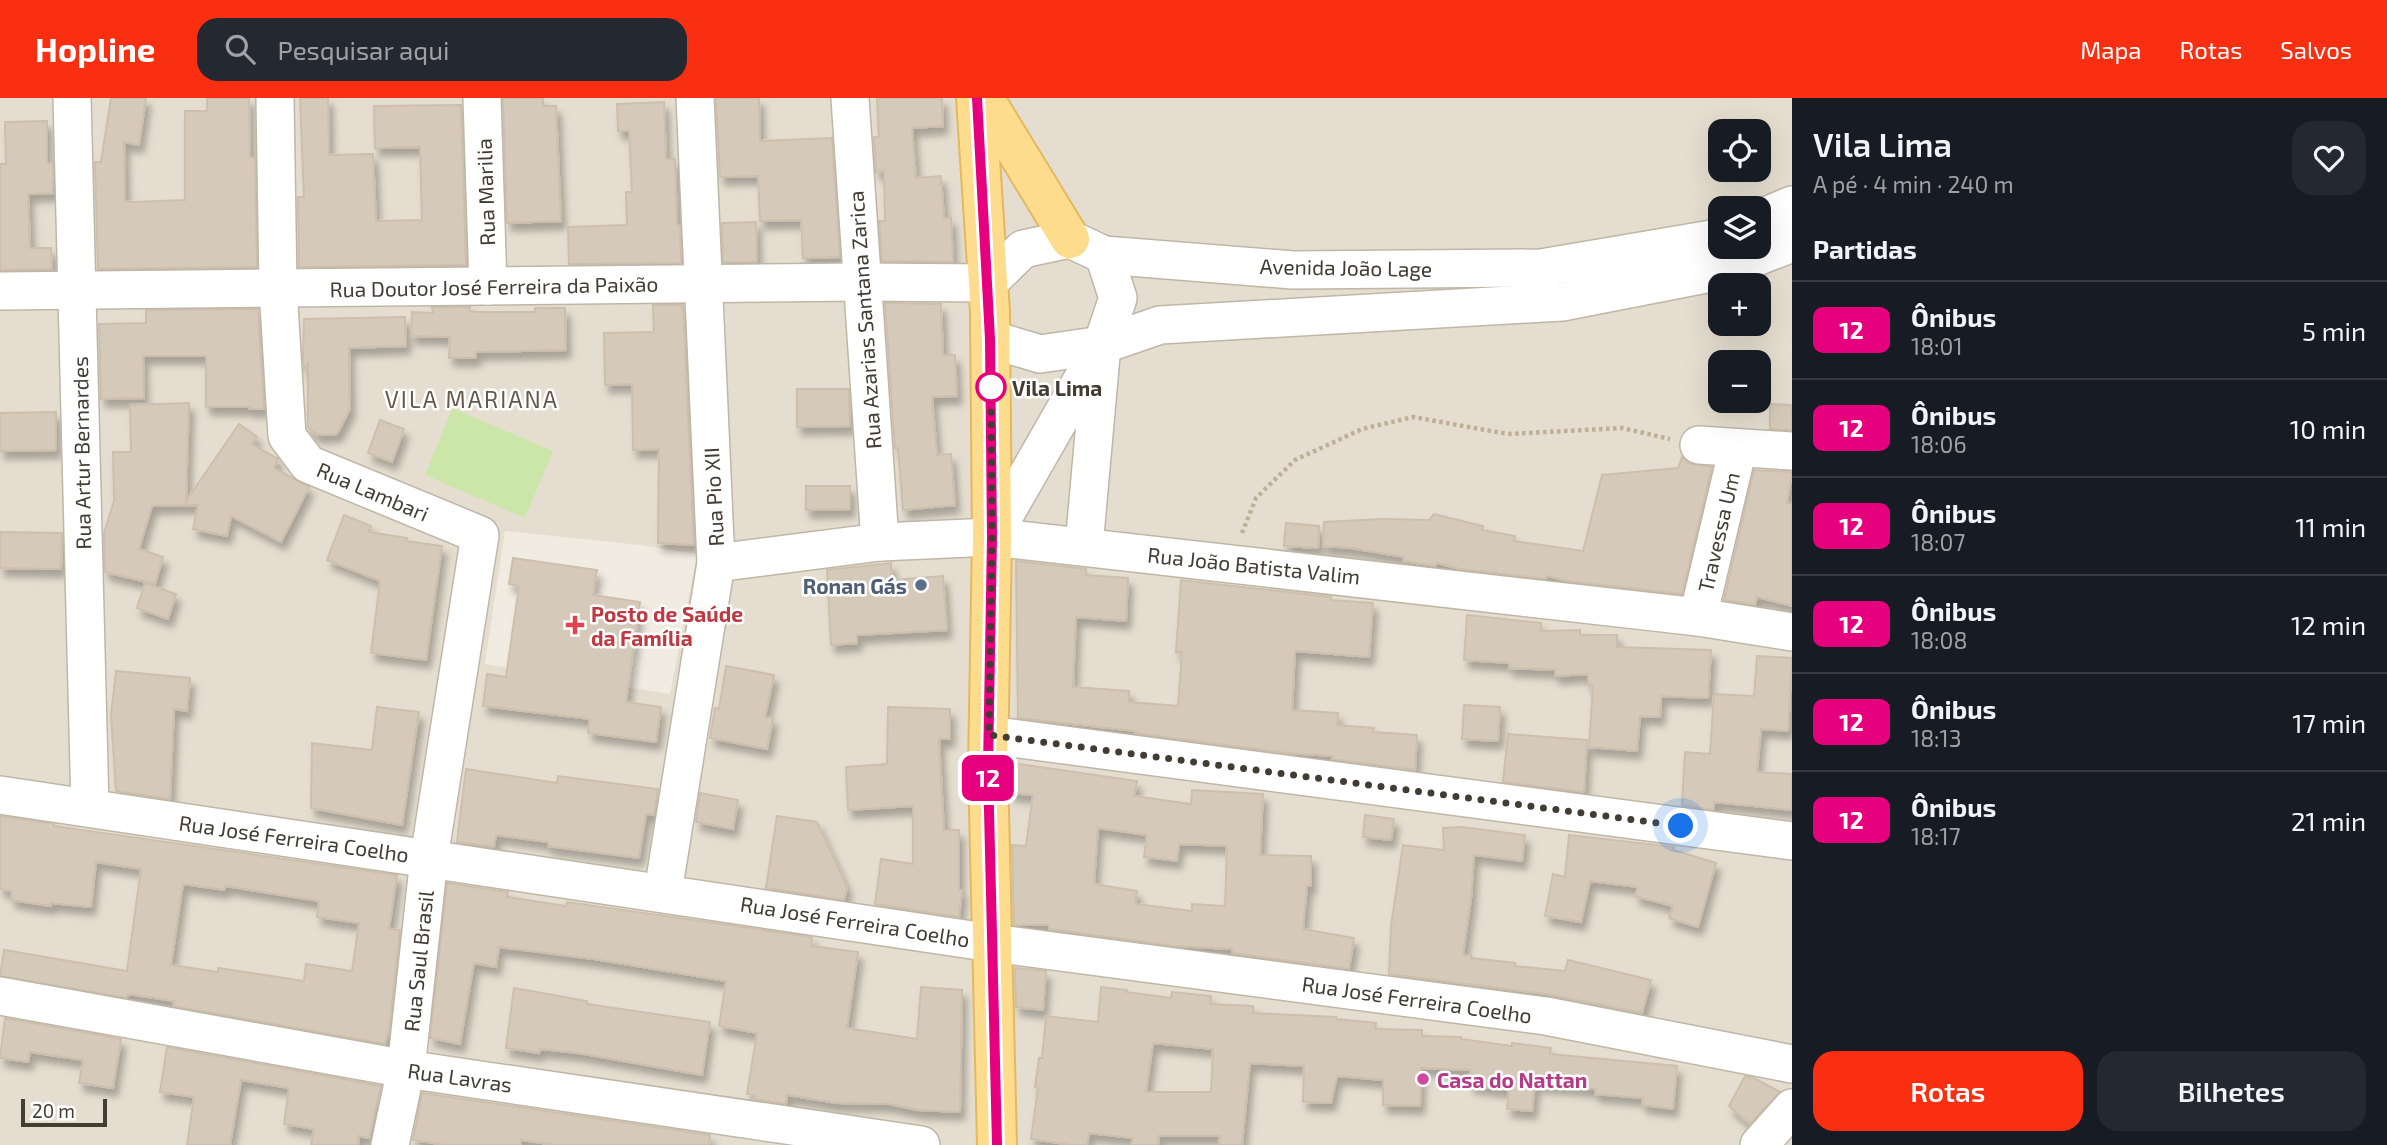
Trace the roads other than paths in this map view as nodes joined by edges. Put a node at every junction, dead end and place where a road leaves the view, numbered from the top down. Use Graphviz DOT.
graph roads {
  1 [pos="72,98"];
  2 [pos="275,98"];
  3 [pos="482,98"];
  4 [pos="695,98"];
  5 [pos="850,98"];
  6 [pos="976,98"];
  7 [pos="984,98"];
  8 [pos="1792,205"];
  9 [pos="1771,214"];
  10 [pos="1070,239"];
  11 [pos="1708,240"];
  12 [pos="1792,243"];
  13 [pos="1104,255"];
  14 [pos="861,282"];
  15 [pos="988,283"];
  16 [pos="704,284"];
  17 [pos="488,286"];
  18 [pos="278,288"];
  19 [pos="76,290"];
  20 [pos="0,291"];
  21 [pos="990,339"];
  22 [pos="1102,345"];
  23 [pos="1699,445"];
  24 [pos="1738,448"];
  25 [pos="1792,451"];
  26 [pos="992,537"];
  27 [pos="880,542"];
  28 [pos="1084,546"];
  29 [pos="716,563"];
  30 [pos="1698,617"];
  31 [pos="1792,632"];
  32 [pos="989,735"];
  33 [pos="0,795"];
  34 [pos="90,808"];
  35 [pos="1792,841"];
  36 [pos="429,858"];
  37 [pos="663,892"];
  38 [pos="992,943"];
  39 [pos="0,996"];
  40 [pos="1792,1064"];
  41 [pos="406,1069"];
  42 [pos="1792,1108"];
  43 [pos="390,1145"];
  44 [pos="921,1145"];
  45 [pos="997,1145"];
  46 [pos="1759,1145"];
  1 -- 19 [label="street, Rua Artur Bernardes"];
  2 -- 18 [label="street, Rua Lambari"];
  3 -- 17 [label="street, Rua Marilia"];
  4 -- 16 [label="street, Rua Pio XII"];
  5 -- 14 [label="street, Rua Azarias Santana Zarica"];
  6 -- 15 [label="main road"];
  7 -- 10 [label="main road"];
  8 -- 9 [label="street"];
  10 -- 13 [label="street, Avenida João Lage"];
  10 -- 15 [label="street"];
  11 -- 13 [label="street, Avenida João Lage"];
  12 -- 22 [label="street, Avenida João Lage"];
  13 -- 22 [label="street"];
  14 -- 15 [label="street, Rua Doutor José Ferreira da Paixão"];
  14 -- 16 [label="street, Rua Doutor José Ferreira da Paixão"];
  14 -- 27 [label="street, Rua Azarias Santana Zarica"];
  15 -- 21 [label="main road"];
  16 -- 17 [label="street, Rua Doutor José Ferreira da Paixão"];
  16 -- 29 [label="street, Rua Pio XII"];
  17 -- 18 [label="street, Rua Doutor José Ferreira da Paixão"];
  18 -- 19 [label="street, Rua Doutor José Ferreira da Paixão"];
  18 -- 36 [label="street, Rua Lambari"];
  19 -- 20 [label="street, Rua Doutor José Ferreira da Paixão"];
  19 -- 34 [label="street, Rua Artur Bernardes"];
  21 -- 22 [label="street, Avenida João Lage"];
  21 -- 26 [label="main road"];
  22 -- 26 [label="street"];
  22 -- 28 [label="street"];
  23 -- 24 [label="street"];
  24 -- 25 [label="street"];
  24 -- 30 [label="street, Travessa Um"];
  26 -- 27 [label="street, Rua João Batista Valim"];
  26 -- 28 [label="street, Rua João Batista Valim"];
  26 -- 32 [label="main road"];
  27 -- 29 [label="street, Rua João Batista Valim"];
  28 -- 30 [label="street, Rua João Batista Valim"];
  29 -- 37 [label="street, Rua Pio XII"];
  30 -- 31 [label="street, Rua João Batista Valim"];
  32 -- 35 [label="street"];
  32 -- 38 [label="main road"];
  33 -- 34 [label="street, Rua José Ferreira Coelho"];
  34 -- 36 [label="street, Rua José Ferreira Coelho"];
  36 -- 37 [label="street, Rua José Ferreira Coelho"];
  36 -- 41 [label="street, Rua Saul Brasil"];
  37 -- 38 [label="street, Rua José Ferreira Coelho"];
  38 -- 40 [label="street, Rua José Ferreira Coelho"];
  38 -- 45 [label="main road"];
  39 -- 41 [label="street, Rua Lavras"];
  41 -- 43 [label="street, Rua Saul Brasil"];
  41 -- 44 [label="street, Rua Lavras"];
  42 -- 46 [label="street"];
}
